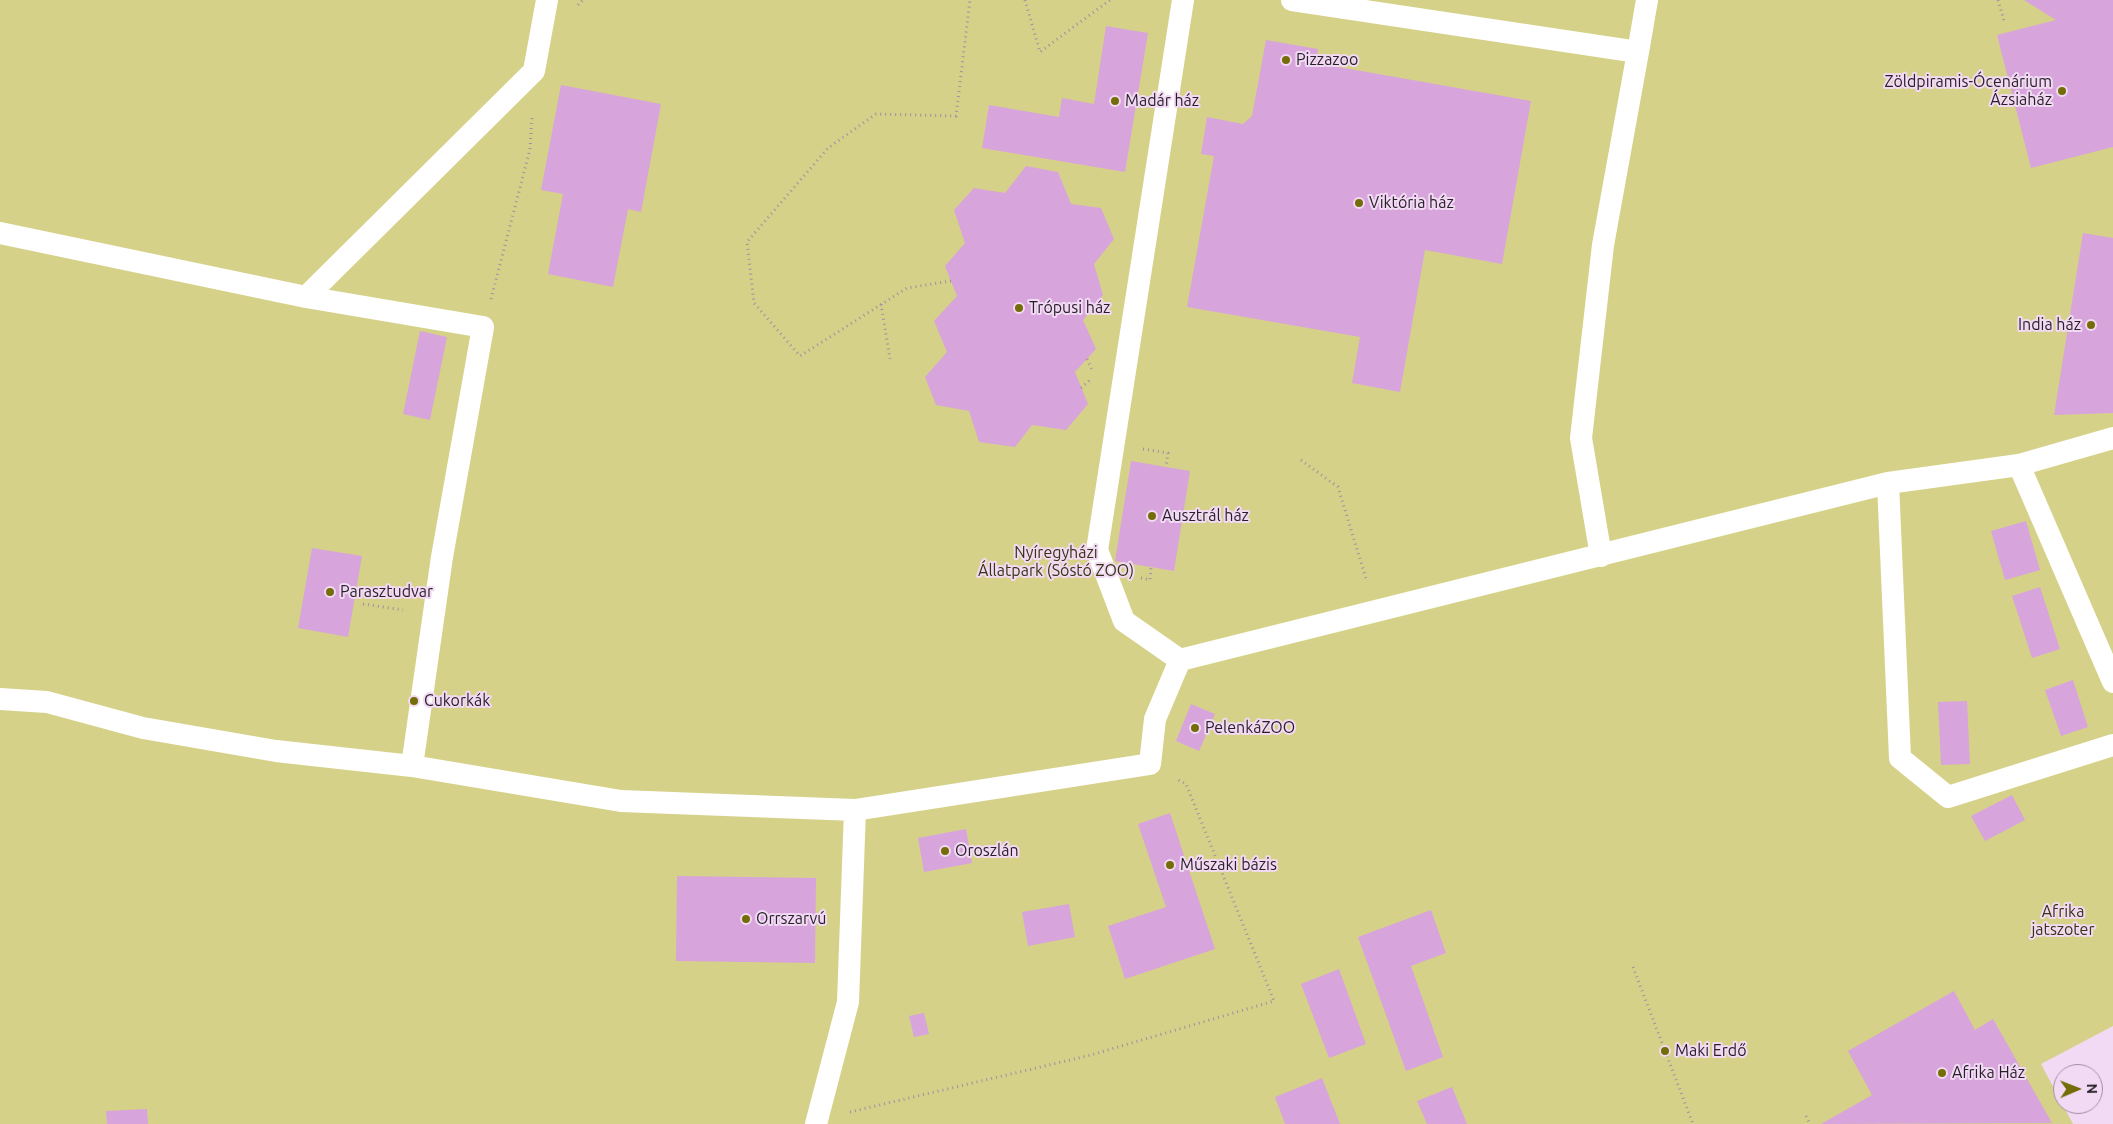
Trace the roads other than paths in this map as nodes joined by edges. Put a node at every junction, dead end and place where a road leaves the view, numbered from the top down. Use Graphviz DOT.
graph roads {
  1 [pos="547,0"];
  2 [pos="1183,0"];
  3 [pos="1292,0"];
  4 [pos="1647,0"];
  5 [pos="1638,52"];
  6 [pos="0,233"];
  7 [pos="306,297"];
  8 [pos="2113,438"];
  9 [pos="2019,466"];
  10 [pos="1888,483"];
  11 [pos="1601,556"];
  12 [pos="1180,660"];
  13 [pos="2113,682"];
  14 [pos="0,699"];
  15 [pos="2113,745"];
  16 [pos="412,766"];
  17 [pos="855,810"];
  18 [pos="817,1122"];
  1 -- 7 [label="street"];
  2 -- 12 [label="street"];
  3 -- 5 [label="street"];
  4 -- 5 [label="street"];
  5 -- 11 [label="street"];
  6 -- 7 [label="street"];
  7 -- 16 [label="street"];
  8 -- 9 [label="street"];
  9 -- 10 [label="street"];
  9 -- 13 [label="street"];
  10 -- 11 [label="street"];
  10 -- 15 [label="street"];
  11 -- 12 [label="street"];
  12 -- 17 [label="street"];
  14 -- 16 [label="street"];
  16 -- 17 [label="street"];
  17 -- 18 [label="street"];
}
